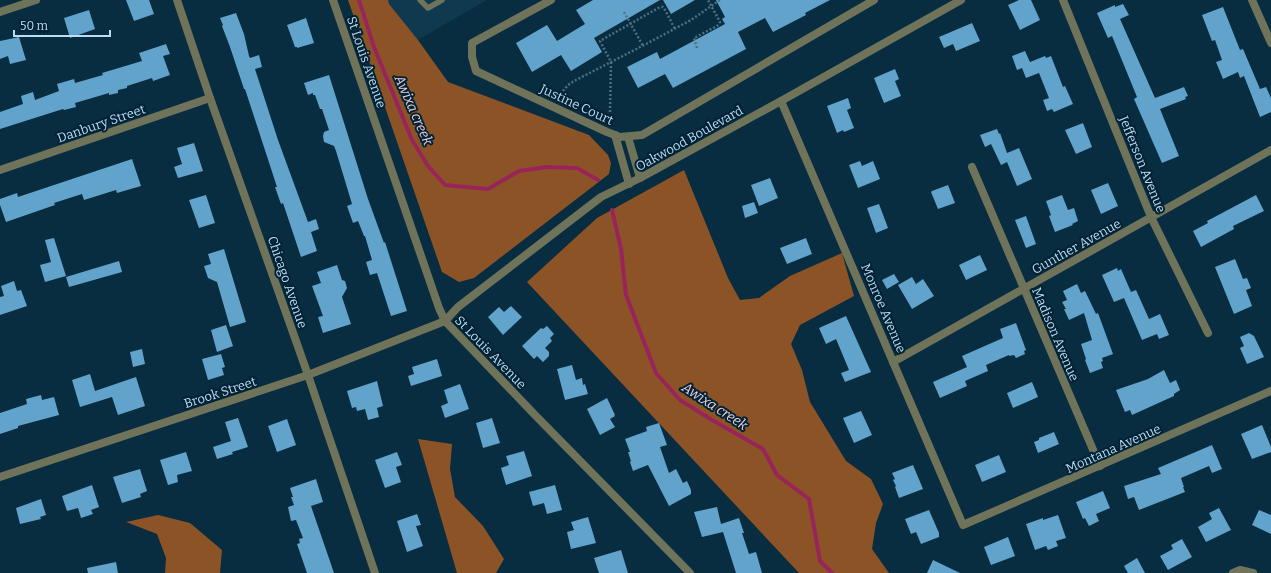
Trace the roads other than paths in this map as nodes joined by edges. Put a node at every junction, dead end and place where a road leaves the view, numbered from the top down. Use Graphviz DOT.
graph roads {
  1 [pos="36,0"];
  2 [pos="177,0"];
  3 [pos="333,0"];
  4 [pos="420,0"];
  5 [pos="442,0"];
  6 [pos="551,0"];
  7 [pos="874,0"];
  8 [pos="961,0"];
  9 [pos="1063,0"];
  10 [pos="1252,0"];
  11 [pos="0,12"];
  12 [pos="1271,43"];
  13 [pos="210,98"];
  14 [pos="781,101"];
  15 [pos="615,135"];
  16 [pos="628,136"];
  17 [pos="1271,150"];
  18 [pos="972,167"];
  19 [pos="0,170"];
  20 [pos="640,178"];
  21 [pos="629,184"];
  22 [pos="1151,217"];
  23 [pos="1024,289"];
  24 [pos="445,321"];
  25 [pos="1208,333"];
  26 [pos="893,362"];
  27 [pos="308,375"];
  28 [pos="1271,391"];
  29 [pos="1100,466"];
  30 [pos="0,477"];
  31 [pos="963,525"];
  32 [pos="375,573"];
  33 [pos="690,573"];
  34 [pos="1233,573"];
  35 [pos="1253,573"];
  1 -- 11 [label="street"];
  2 -- 13 [label="street, Chicago Avenue"];
  3 -- 24 [label="street, St Louis Avenue"];
  4 -- 5 [label="lane"];
  6 -- 15 [label="street, Justine Court"];
  7 -- 16 [label="street, Justine Court"];
  8 -- 14 [label="street, Oakwood Boulevard"];
  9 -- 22 [label="street, Jefferson Avenue"];
  10 -- 12 [label="street"];
  13 -- 19 [label="street, Danbury Street"];
  13 -- 27 [label="street, Chicago Avenue"];
  14 -- 20 [label="street, Oakwood Boulevard"];
  14 -- 26 [label="street, Monroe Avenue"];
  15 -- 16 [label="street, Justine Court"];
  15 -- 21 [label="street"];
  16 -- 20 [label="street"];
  17 -- 22 [label="street, Gunther Avenue"];
  18 -- 23 [label="street, Madison Avenue"];
  20 -- 21 [label="street, Oakwood Boulevard"];
  21 -- 24 [label="street, Oakwood Boulevard"];
  22 -- 23 [label="street, Gunther Avenue"];
  22 -- 25 [label="street, Jefferson Avenue"];
  23 -- 26 [label="street, Gunther Avenue"];
  23 -- 29 [label="street, Madison Avenue"];
  24 -- 27 [label="street, Brook Street"];
  24 -- 33 [label="street, St Louis Avenue"];
  26 -- 31 [label="street, Monroe Avenue"];
  27 -- 30 [label="street, Brook Street"];
  27 -- 32 [label="street, Chicago Avenue"];
  28 -- 29 [label="street, Montana Avenue"];
  29 -- 31 [label="street, Montana Avenue"];
  34 -- 35 [label="street"];
}
